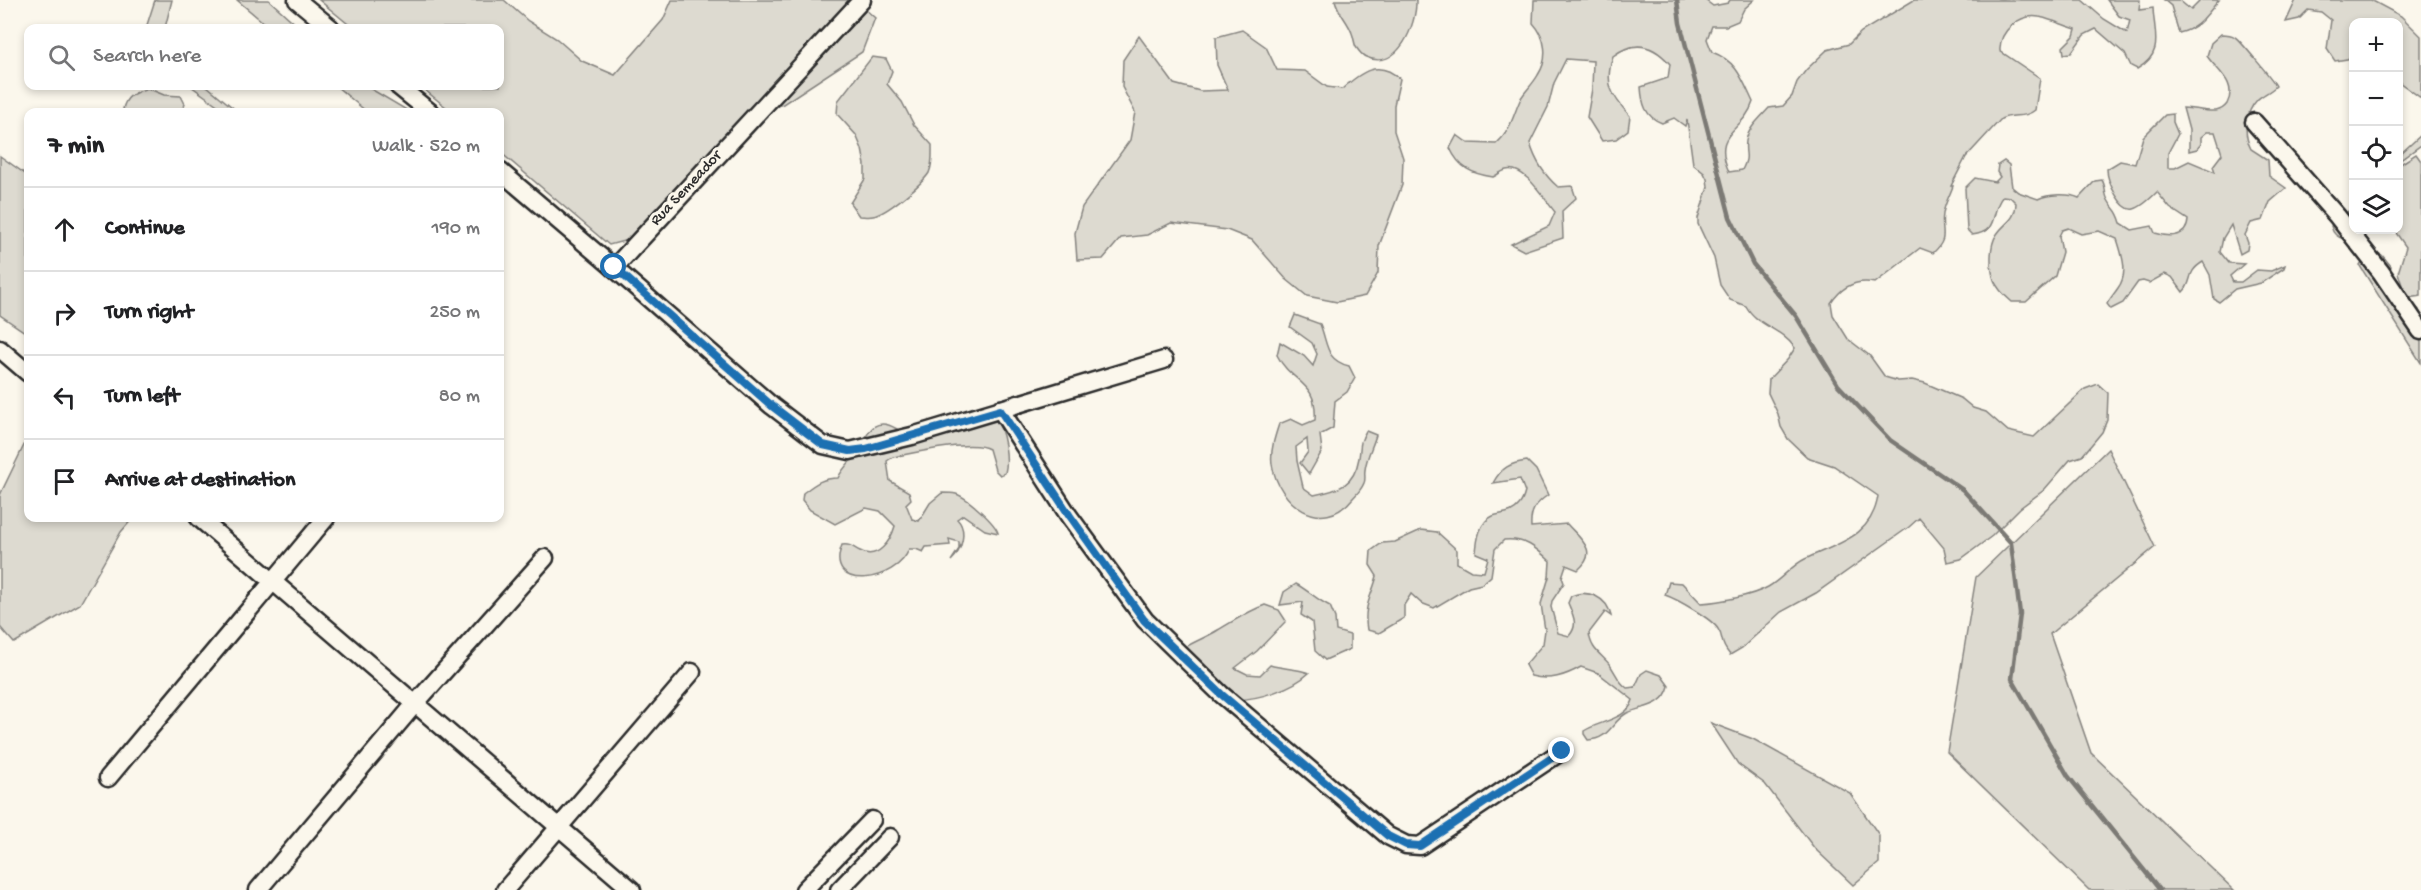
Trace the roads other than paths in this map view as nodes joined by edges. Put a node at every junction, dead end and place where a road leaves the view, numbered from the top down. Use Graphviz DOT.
graph roads {
  1 [pos="297,0"];
  2 [pos="862,0"];
  3 [pos="326,24"];
  4 [pos="403,90"];
  5 [pos="425,108"];
  6 [pos="2254,122"];
  7 [pos="504,174"];
  8 [pos="614,267"];
  9 [pos="2421,330"];
  10 [pos="0,349"];
  11 [pos="1164,360"];
  12 [pos="24,370"];
  13 [pos="1000,410"];
  14 [pos="204,522"];
  15 [pos="323,522"];
  16 [pos="544,558"];
  17 [pos="272,580"];
  18 [pos="692,672"];
  19 [pos="414,705"];
  20 [pos="1562,751"];
  21 [pos="108,778"];
  22 [pos="872,820"];
  23 [pos="559,826"];
  24 [pos="890,837"];
  25 [pos="258,890"];
  26 [pos="505,890"];
  27 [pos="632,890"];
  28 [pos="804,890"];
  29 [pos="839,890"];
  1 -- 3 [label="street"];
  2 -- 8 [label="street, Rua Semeador"];
  4 -- 5 [label="street"];
  6 -- 9 [label="street"];
  7 -- 8 [label="street"];
  8 -- 13 [label="street"];
  10 -- 12 [label="street"];
  11 -- 13 [label="street"];
  13 -- 20 [label="street"];
  14 -- 17 [label="street"];
  15 -- 17 [label="street"];
  16 -- 19 [label="street"];
  17 -- 19 [label="street"];
  17 -- 21 [label="street"];
  18 -- 23 [label="street"];
  19 -- 23 [label="street"];
  19 -- 25 [label="street"];
  22 -- 28 [label="street"];
  23 -- 26 [label="street"];
  23 -- 27 [label="street"];
  24 -- 29 [label="street"];
}
